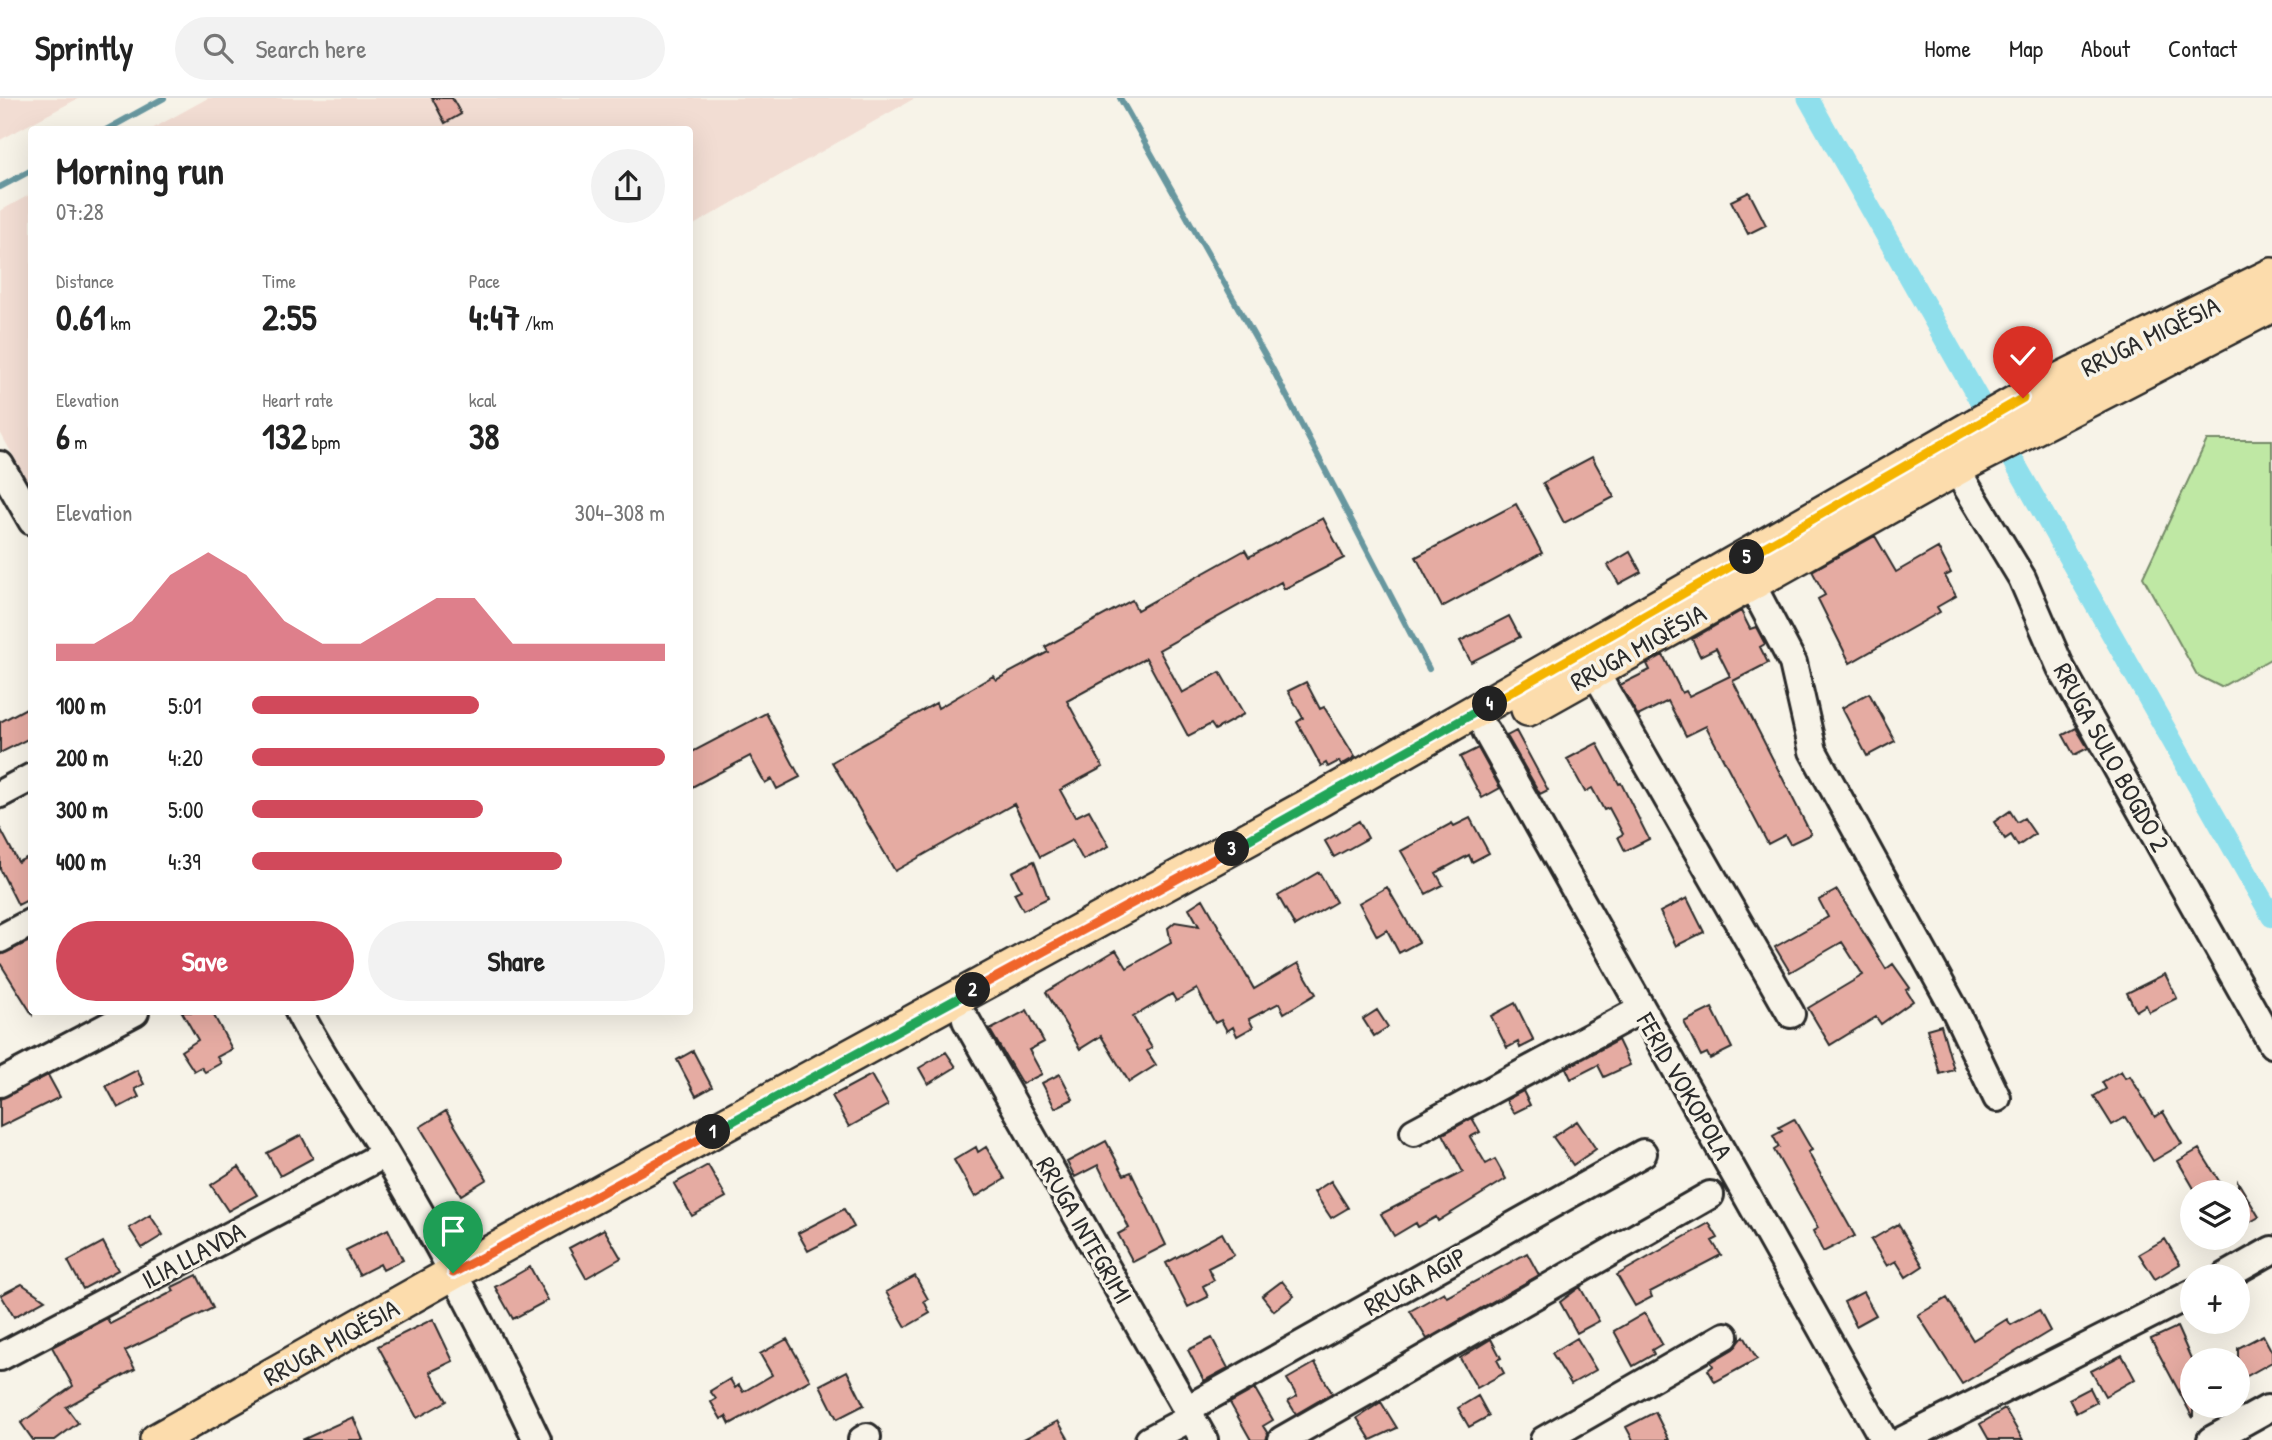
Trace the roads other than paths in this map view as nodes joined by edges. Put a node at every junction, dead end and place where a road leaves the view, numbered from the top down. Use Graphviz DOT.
graph roads {
  1 [pos="2272,275"];
  2 [pos="2272,305"];
  3 [pos="2017,419"];
  4 [pos="1961,455"];
  5 [pos="0,465"];
  6 [pos="28,514"];
  7 [pos="1751,583"];
  8 [pos="1595,672"];
  9 [pos="1486,732"];
  10 [pos="28,779"];
  11 [pos="0,794"];
  12 [pos="28,924"];
  13 [pos="0,939"];
  14 [pos="1642,1009"];
  15 [pos="1791,1014"];
  16 [pos="129,1015"];
  17 [pos="301,1015"];
  18 [pos="966,1020"];
  19 [pos="2272,1044"];
  20 [pos="0,1083"];
  21 [pos="1997,1098"];
  22 [pos="1414,1132"];
  23 [pos="1643,1153"];
  24 [pos="385,1154"];
  25 [pos="1710,1195"];
  26 [pos="2272,1250"];
  27 [pos="2247,1264"];
  28 [pos="458,1281"];
  29 [pos="2180,1300"];
  30 [pos="1726,1336"];
  31 [pos="0,1357"];
  32 [pos="2267,1409"];
  33 [pos="1189,1413"];
  34 [pos="157,1440"];
  35 [pos="198,1440"];
  36 [pos="537,1440"];
  37 [pos="1149,1440"];
  38 [pos="1205,1440"];
  39 [pos="1282,1440"];
  40 [pos="1544,1440"];
  41 [pos="1884,1440"];
  42 [pos="1903,1440"];
  43 [pos="2211,1440"];
  1 -- 3 [label="main road, RRUGA MIQËSIA"];
  2 -- 3 [label="main road, RRUGA MIQËSIA"];
  3 -- 4 [label="main road, RRUGA MIQËSIA"];
  4 -- 7 [label="main road, RRUGA MIQËSIA"];
  4 -- 19 [label="street, RRUGA SULO BOGDO 2"];
  4 -- 28 [label="main road, RRUGA MIQËSIA"];
  5 -- 6 [label="street"];
  7 -- 8 [label="main road, RRUGA MIQËSIA"];
  7 -- 21 [label="street"];
  8 -- 9 [label="main road, RRUGA MIQËSIA"];
  8 -- 15 [label="street"];
  9 -- 14 [label="street, FERID VOKOPOLA"];
  9 -- 18 [label="main road, RRUGA MIQËSIA"];
  10 -- 11 [label="street"];
  12 -- 13 [label="street"];
  14 -- 22 [label="street"];
  14 -- 41 [label="street, FERID VOKOPOLA"];
  16 -- 20 [label="street"];
  17 -- 24 [label="street"];
  18 -- 28 [label="main road, RRUGA MIQËSIA"];
  18 -- 33 [label="street, RRUGA INTEGRIMI"];
  23 -- 33 [label="street, RRUGA AGIP"];
  24 -- 28 [label="street"];
  24 -- 31 [label="street, ILIA LLAVDA"];
  25 -- 39 [label="street"];
  26 -- 27 [label="street"];
  28 -- 34 [label="main road, RRUGA MIQËSIA"];
  28 -- 35 [label="main road, RRUGA MIQËSIA"];
  28 -- 36 [label="street"];
  29 -- 42 [label="street"];
  30 -- 40 [label="street"];
  32 -- 43 [label="street"];
  33 -- 37 [label="street, RRUGA AGIP"];
  33 -- 38 [label="street, RRUGA INTEGRIMI"];
}
